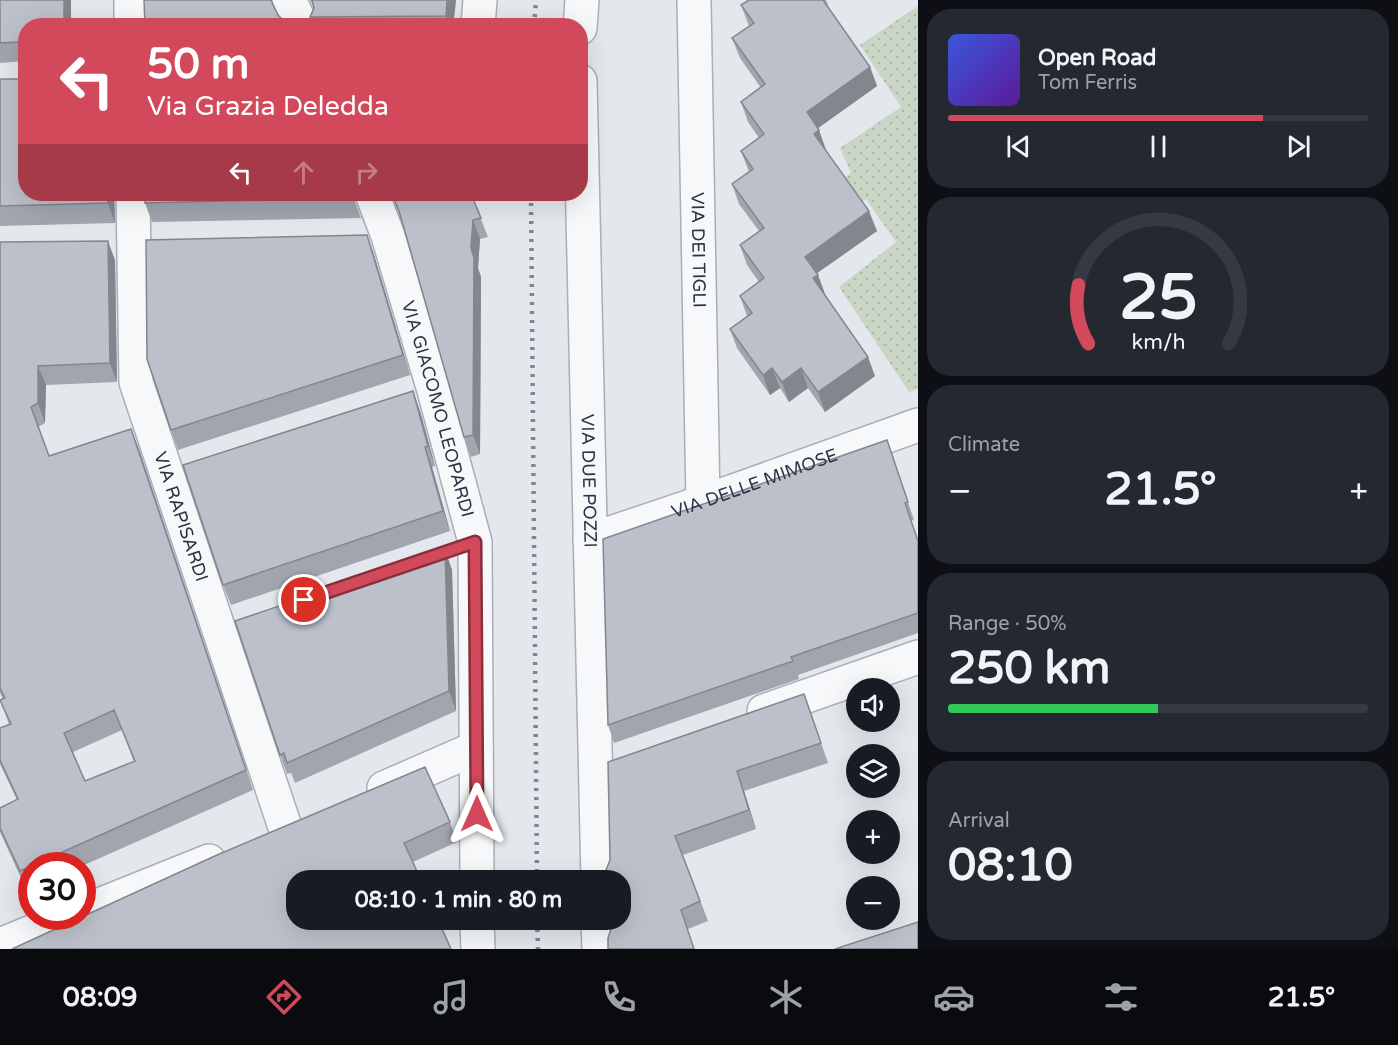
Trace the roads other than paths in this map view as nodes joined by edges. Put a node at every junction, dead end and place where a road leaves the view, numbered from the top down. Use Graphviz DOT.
graph roads {
  1 [pos="131,0"];
  2 [pos="289,0"];
  3 [pos="480,0"];
  4 [pos="582,0"];
  5 [pos="694,0"];
  6 [pos="131,18"];
  7 [pos="298,18"];
  8 [pos="479,18"];
  9 [pos="581,18"];
  10 [pos="134,201"];
  11 [pos="375,201"];
  12 [pos="583,201"];
  13 [pos="388,236"];
  14 [pos="353,237"];
  15 [pos="169,241"];
  16 [pos="134,242"];
  17 [pos="101,243"];
  18 [pos="433,387"];
  19 [pos="399,397"];
  20 [pos="918,425"];
  21 [pos="200,463"];
  22 [pos="166,473"];
  23 [pos="703,502"];
  24 [pos="590,540"];
  25 [pos="475,542"];
  26 [pos="441,554"];
  27 [pos="918,657"];
  28 [pos="740,719"];
  29 [pos="476,748"];
  30 [pos="630,758"];
  31 [pos="596,770"];
  32 [pos="360,798"];
  33 [pos="318,816"];
  34 [pos="286,830"];
  35 [pos="477,870"];
  36 [pos="598,870"];
  37 [pos="96,906"];
  38 [pos="37,930"];
  39 [pos="477,930"];
  40 [pos="598,930"];
  41 [pos="0,945"];
  42 [pos="478,949"];
  43 [pos="599,949"];
  1 -- 6 [label="street"];
  2 -- 7 [label="street"];
  3 -- 8 [label="street"];
  4 -- 9 [label="street"];
  5 -- 23 [label="street, VIA DEI TIGLI"];
  10 -- 16 [label="street, VIA RAPISARDI"];
  11 -- 13 [label="street, VIA GIACOMO LEOPARDI"];
  12 -- 24 [label="street, VIA DUE POZZI"];
  13 -- 14 [label="street"];
  13 -- 18 [label="street, VIA GIACOMO LEOPARDI"];
  15 -- 16 [label="street"];
  16 -- 17 [label="street"];
  16 -- 22 [label="street, VIA RAPISARDI"];
  18 -- 19 [label="street"];
  18 -- 25 [label="street, VIA GIACOMO LEOPARDI"];
  20 -- 23 [label="street, VIA DELLE MIMOSE"];
  21 -- 22 [label="street"];
  22 -- 34 [label="street, VIA RAPISARDI"];
  23 -- 24 [label="street, VIA DELLE MIMOSE"];
  24 -- 31 [label="street, VIA DUE POZZI"];
  25 -- 26 [label="street"];
  25 -- 29 [label="street, VIA GIACOMO LEOPARDI"];
  27 -- 28 [label="street"];
  29 -- 32 [label="street"];
  29 -- 35 [label="street, VIA GIACOMO LEOPARDI"];
  30 -- 31 [label="street"];
  31 -- 36 [label="street, VIA DUE POZZI"];
  33 -- 34 [label="street"];
  34 -- 37 [label="street"];
  38 -- 41 [label="street"];
  39 -- 42 [label="street"];
  40 -- 43 [label="street"];
}
